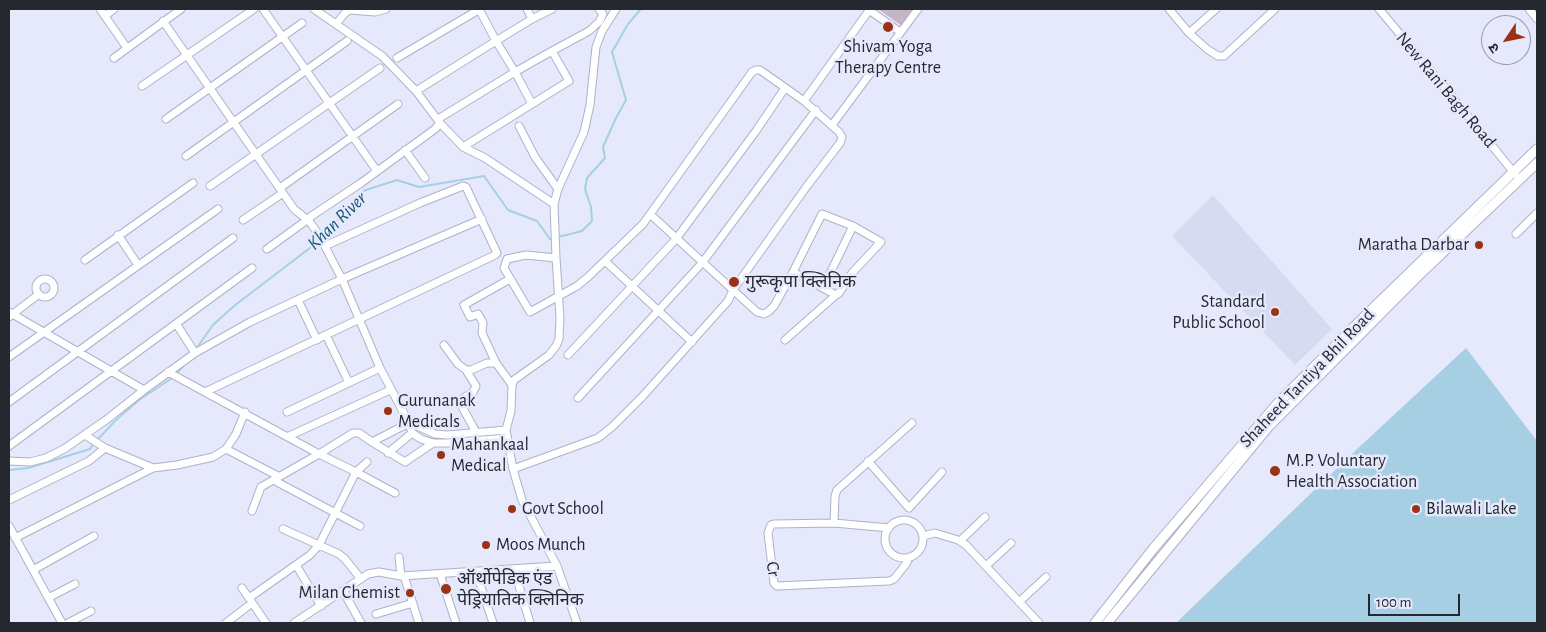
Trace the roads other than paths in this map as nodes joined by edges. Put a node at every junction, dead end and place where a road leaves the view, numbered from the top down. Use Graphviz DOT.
graph roads {
  1 [pos="100,9"];
  2 [pos="114,9"];
  3 [pos="181,9"];
  4 [pos="254,9"];
  5 [pos="263,9"];
  6 [pos="314,9"];
  7 [pos="386,9"];
  8 [pos="479,9"];
  9 [pos="527,9"];
  10 [pos="552,9"];
  11 [pos="599,9"];
  12 [pos="616,9"];
  13 [pos="870,9"];
  14 [pos="918,9"];
  15 [pos="1169,9"];
  16 [pos="1216,9"];
  17 [pos="1275,9"];
  18 [pos="1379,9"];
  19 [pos="1529,9"];
  20 [pos="105,16"];
  21 [pos="532,19"];
  22 [pos="1537,19"];
  23 [pos="163,21"];
  24 [pos="302,23"];
  25 [pos="336,24"];
  26 [pos="900,32"];
  27 [pos="1189,33"];
  28 [pos="283,36"];
  29 [pos="347,41"];
  30 [pos="496,41"];
  31 [pos="127,48"];
  32 [pos="552,51"];
  33 [pos="187,55"];
  34 [pos="114,58"];
  35 [pos="397,58"];
  36 [pos="380,68"];
  37 [pos="307,69"];
  38 [pos="516,72"];
  39 [pos="142,86"];
  40 [pos="209,88"];
  41 [pos="785,88"];
  42 [pos="416,91"];
  43 [pos="804,101"];
  44 [pos="330,102"];
  45 [pos="398,104"];
  46 [pos="532,104"];
  47 [pos="816,110"];
  48 [pos="166,119"];
  49 [pos="233,123"];
  50 [pos="438,124"];
  51 [pos="832,125"];
  52 [pos="518,126"];
  53 [pos="354,136"];
  54 [pos="463,147"];
  55 [pos="1537,149"];
  56 [pos="405,150"];
  57 [pos="256,154"];
  58 [pos="186,156"];
  59 [pos="1537,163"];
  60 [pos="377,171"];
  61 [pos="1516,176"];
  62 [pos="425,178"];
  63 [pos="193,183"];
  64 [pos="210,186"];
  65 [pos="558,189"];
  66 [pos="282,191"];
  67 [pos="554,204"];
  68 [pos="218,209"];
  69 [pos="1537,213"];
  70 [pos="650,214"];
  71 [pos="482,219"];
  72 [pos="243,220"];
  73 [pos="308,220"];
  74 [pos="853,226"];
  75 [pos="1516,234"];
  76 [pos="118,235"];
  77 [pos="233,238"];
  78 [pos="676,239"];
  79 [pos="325,245"];
  80 [pos="267,250"];
  81 [pos="556,258"];
  82 [pos="84,260"];
  83 [pos="606,262"];
  84 [pos="702,263"];
  85 [pos="138,265"];
  86 [pos="252,268"];
  87 [pos="793,272"];
  88 [pos="342,279"];
  89 [pos="510,280"];
  90 [pos="633,286"];
  91 [pos="823,288"];
  92 [pos="733,290"];
  93 [pos="39,294"];
  94 [pos="836,295"];
  95 [pos="558,297"];
  96 [pos="298,300"];
  97 [pos="659,312"];
  98 [pos="10,315"];
  99 [pos="359,319"];
  100 [pos="177,325"];
  101 [pos="44,333"];
  102 [pos="326,335"];
  103 [pos="317,340"];
  104 [pos="785,340"];
  105 [pos="692,342"];
  106 [pos="444,345"];
  107 [pos="77,352"];
  108 [pos="195,353"];
  109 [pos="568,355"];
  110 [pos="9,357"];
  111 [pos="496,363"];
  112 [pos="380,368"];
  113 [pos="466,370"];
  114 [pos="111,372"];
  115 [pos="168,372"];
  116 [pos="349,382"];
  117 [pos="512,385"];
  118 [pos="144,390"];
  119 [pos="390,390"];
  120 [pos="205,392"];
  121 [pos="578,398"];
  122 [pos="9,402"];
  123 [pos="245,412"];
  124 [pos="287,412"];
  125 [pos="912,424"];
  126 [pos="410,427"];
  127 [pos="506,430"];
  128 [pos="476,432"];
  129 [pos="85,435"];
  130 [pos="289,436"];
  131 [pos="506,438"];
  132 [pos="372,442"];
  133 [pos="432,443"];
  134 [pos="99,444"];
  135 [pos="9,446"];
  136 [pos="226,448"];
  137 [pos="388,453"];
  138 [pos="319,454"];
  139 [pos="9,461"];
  140 [pos="868,461"];
  141 [pos="367,462"];
  142 [pos="153,468"];
  143 [pos="512,469"];
  144 [pos="356,472"];
  145 [pos="942,472"];
  146 [pos="278,479"];
  147 [pos="395,493"];
  148 [pos="9,500"];
  149 [pos="909,508"];
  150 [pos="252,512"];
  151 [pos="336,513"];
  152 [pos="985,517"];
  153 [pos="908,520"];
  154 [pos="834,523"];
  155 [pos="9,526"];
  156 [pos="360,526"];
  157 [pos="889,528"];
  158 [pos="283,529"];
  159 [pos="94,536"];
  160 [pos="923,536"];
  161 [pos="15,538"];
  162 [pos="960,541"];
  163 [pos="1011,543"];
  164 [pos="319,545"];
  165 [pos="399,557"];
  166 [pos="910,557"];
  167 [pos="296,565"];
  168 [pos="557,566"];
  169 [pos="986,566"];
  170 [pos="33,570"];
  171 [pos="514,570"];
  172 [pos="476,572"];
  173 [pos="440,574"];
  174 [pos="402,576"];
  175 [pos="1046,577"];
  176 [pos="361,580"];
  177 [pos="75,584"];
  178 [pos="242,588"];
  179 [pos="344,591"];
  180 [pos="48,598"];
  181 [pos="250,600"];
  182 [pos="1020,602"];
  183 [pos="412,603"];
  184 [pos="321,606"];
  185 [pos="91,611"];
  186 [pos="376,614"];
  187 [pos="62,623"];
  188 [pos="68,623"];
  189 [pos="226,623"];
  190 [pos="266,623"];
  191 [pos="294,623"];
  192 [pos="361,623"];
  193 [pos="419,623"];
  194 [pos="456,623"];
  195 [pos="494,623"];
  196 [pos="530,623"];
  197 [pos="577,623"];
  198 [pos="1039,623"];
  199 [pos="1095,623"];
  200 [pos="1107,623"];
  1 -- 20 [label="street"];
  2 -- 20 [label="street"];
  3 -- 23 [label="street"];
  4 -- 33 [label="street"];
  5 -- 28 [label="street"];
  6 -- 25 [label="street"];
  7 -- 25 [label="street"];
  8 -- 30 [label="street"];
  8 -- 35 [label="street"];
  9 -- 21 [label="street"];
  10 -- 21 [label="street"];
  11 -- 32 [label="street"];
  12 -- 65 [label="street"];
  13 -- 26 [label="street"];
  13 -- 43 [label="street"];
  14 -- 26 [label="street"];
  15 -- 27 [label="street"];
  16 -- 27 [label="street"];
  17 -- 27 [label="street"];
  18 -- 61 [label="street, New Rani Bagh Road"];
  19 -- 22 [label="street"];
  20 -- 31 [label="street"];
  21 -- 30 [label="street"];
  23 -- 31 [label="street"];
  23 -- 33 [label="street"];
  24 -- 28 [label="street"];
  25 -- 42 [label="street"];
  26 -- 51 [label="street"];
  28 -- 37 [label="street"];
  28 -- 40 [label="street"];
  29 -- 37 [label="street"];
  30 -- 38 [label="street"];
  30 -- 42 [label="street"];
  31 -- 34 [label="street"];
  32 -- 38 [label="street"];
  32 -- 46 [label="street"];
  33 -- 39 [label="street"];
  33 -- 40 [label="street"];
  36 -- 44 [label="street"];
  37 -- 44 [label="street"];
  37 -- 49 [label="street"];
  38 -- 46 [label="street"];
  38 -- 50 [label="street"];
  40 -- 48 [label="street"];
  40 -- 49 [label="street"];
  41 -- 43 [label="street"];
  41 -- 70 [label="street"];
  41 -- 78 [label="street"];
  42 -- 50 [label="street"];
  43 -- 47 [label="street"];
  44 -- 53 [label="street"];
  44 -- 57 [label="street"];
  45 -- 53 [label="street"];
  46 -- 54 [label="street"];
  47 -- 51 [label="street"];
  47 -- 84 [label="street"];
  49 -- 57 [label="street"];
  49 -- 58 [label="street"];
  50 -- 54 [label="street"];
  50 -- 56 [label="street"];
  51 -- 92 [label="street"];
  52 -- 65 [label="street"];
  53 -- 60 [label="street"];
  53 -- 66 [label="street"];
  54 -- 67 [label="street"];
  55 -- 61 [label="main road, Shaheed Tantiya Bhil Road"];
  56 -- 60 [label="street"];
  56 -- 62 [label="street"];
  57 -- 64 [label="street"];
  57 -- 66 [label="street"];
  59 -- 61 [label="main road, Shaheed Tantiya Bhil Road"];
  60 -- 73 [label="street"];
  61 -- 199 [label="main road, Shaheed Tantiya Bhil Road"];
  61 -- 200 [label="main road, Shaheed Tantiya Bhil Road"];
  63 -- 76 [label="street"];
  65 -- 67 [label="street"];
  66 -- 72 [label="street"];
  66 -- 73 [label="street"];
  67 -- 81 [label="street"];
  68 -- 85 [label="street"];
  69 -- 75 [label="street"];
  70 -- 78 [label="street"];
  70 -- 83 [label="street"];
  71 -- 79 [label="street"];
  71 -- 88 [label="street"];
  71 -- 99 [label="street"];
  73 -- 79 [label="street"];
  73 -- 80 [label="street"];
  74 -- 87 [label="street"];
  74 -- 91 [label="street"];
  74 -- 94 [label="street"];
  76 -- 82 [label="street"];
  76 -- 85 [label="street"];
  77 -- 107 [label="street"];
  78 -- 84 [label="street"];
  78 -- 90 [label="street"];
  79 -- 88 [label="street"];
  81 -- 89 [label="street"];
  81 -- 95 [label="street"];
  83 -- 90 [label="street"];
  83 -- 95 [label="street"];
  84 -- 92 [label="street"];
  84 -- 97 [label="street"];
  85 -- 101 [label="street"];
  86 -- 100 [label="street"];
  87 -- 91 [label="street"];
  87 -- 92 [label="street"];
  88 -- 96 [label="street"];
  88 -- 99 [label="street"];
  89 -- 95 [label="street"];
  89 -- 111 [label="street"];
  90 -- 97 [label="street"];
  90 -- 109 [label="street"];
  91 -- 94 [label="street"];
  92 -- 105 [label="street"];
  93 -- 98 [label="street"];
  94 -- 104 [label="street"];
  95 -- 117 [label="street"];
  96 -- 103 [label="street"];
  96 -- 108 [label="street"];
  97 -- 105 [label="street"];
  97 -- 121 [label="street"];
  98 -- 101 [label="street"];
  99 -- 102 [label="street"];
  99 -- 112 [label="street"];
  100 -- 108 [label="street"];
  100 -- 114 [label="street"];
  101 -- 107 [label="street"];
  101 -- 110 [label="street"];
  102 -- 103 [label="street"];
  102 -- 116 [label="street"];
  103 -- 120 [label="street"];
  105 -- 143 [label="street"];
  106 -- 113 [label="street"];
  107 -- 114 [label="street"];
  107 -- 122 [label="street"];
  108 -- 115 [label="street"];
  111 -- 113 [label="street"];
  111 -- 117 [label="street"];
  112 -- 116 [label="street"];
  112 -- 119 [label="street"];
  113 -- 128 [label="street"];
  114 -- 118 [label="street"];
  114 -- 135 [label="street"];
  115 -- 118 [label="street"];
  115 -- 120 [label="street"];
  116 -- 124 [label="street"];
  117 -- 127 [label="street"];
  118 -- 129 [label="street"];
  119 -- 126 [label="street"];
  119 -- 130 [label="street"];
  120 -- 123 [label="street"];
  123 -- 130 [label="street"];
  123 -- 136 [label="street"];
  125 -- 140 [label="street"];
  126 -- 128 [label="street"];
  126 -- 132 [label="street"];
  126 -- 133 [label="street"];
  126 -- 137 [label="street"];
  127 -- 128 [label="street"];
  127 -- 131 [label="street"];
  129 -- 134 [label="street"];
  129 -- 139 [label="street"];
  130 -- 138 [label="street"];
  131 -- 133 [label="street"];
  131 -- 143 [label="street"];
  132 -- 137 [label="street"];
  132 -- 138 [label="street"];
  133 -- 137 [label="street"];
  134 -- 142 [label="street"];
  134 -- 148 [label="street"];
  136 -- 142 [label="street"];
  136 -- 146 [label="street"];
  138 -- 144 [label="street"];
  138 -- 146 [label="street"];
  140 -- 149 [label="street"];
  140 -- 154 [label="street"];
  141 -- 144 [label="street"];
  142 -- 161 [label="street"];
  143 -- 168 [label="street"];
  144 -- 147 [label="street"];
  144 -- 151 [label="street"];
  145 -- 149 [label="street"];
  146 -- 150 [label="street"];
  146 -- 151 [label="street"];
  149 -- 153 [label="street"];
  151 -- 156 [label="street"];
  151 -- 164 [label="street"];
  152 -- 162 [label="street"];
  153 -- 157 [label="street"];
  153 -- 160 [label="street"];
  154 -- 157 [label="street, Cr"];
  154 -- 166 [label="street, Cr"];
  155 -- 161 [label="street"];
  157 -- 166 [label="street"];
  158 -- 164 [label="street"];
  159 -- 170 [label="street"];
  160 -- 162 [label="street"];
  160 -- 166 [label="street"];
  161 -- 170 [label="street"];
  162 -- 169 [label="street"];
  163 -- 169 [label="street"];
  164 -- 167 [label="street"];
  164 -- 176 [label="street"];
  165 -- 174 [label="street"];
  167 -- 181 [label="street"];
  167 -- 184 [label="street"];
  168 -- 171 [label="street"];
  168 -- 197 [label="street"];
  169 -- 182 [label="street"];
  170 -- 180 [label="street"];
  171 -- 172 [label="street"];
  171 -- 196 [label="street"];
  172 -- 173 [label="street"];
  172 -- 195 [label="street"];
  173 -- 174 [label="street"];
  173 -- 194 [label="street"];
  174 -- 176 [label="street"];
  174 -- 183 [label="street"];
  175 -- 182 [label="street"];
  176 -- 179 [label="street"];
  177 -- 180 [label="street"];
  178 -- 181 [label="street"];
  179 -- 184 [label="street"];
  179 -- 192 [label="street"];
  180 -- 187 [label="street"];
  181 -- 189 [label="street"];
  181 -- 190 [label="street"];
  182 -- 198 [label="street"];
  183 -- 186 [label="street"];
  183 -- 193 [label="street"];
  184 -- 191 [label="street"];
  185 -- 188 [label="street"];
}
